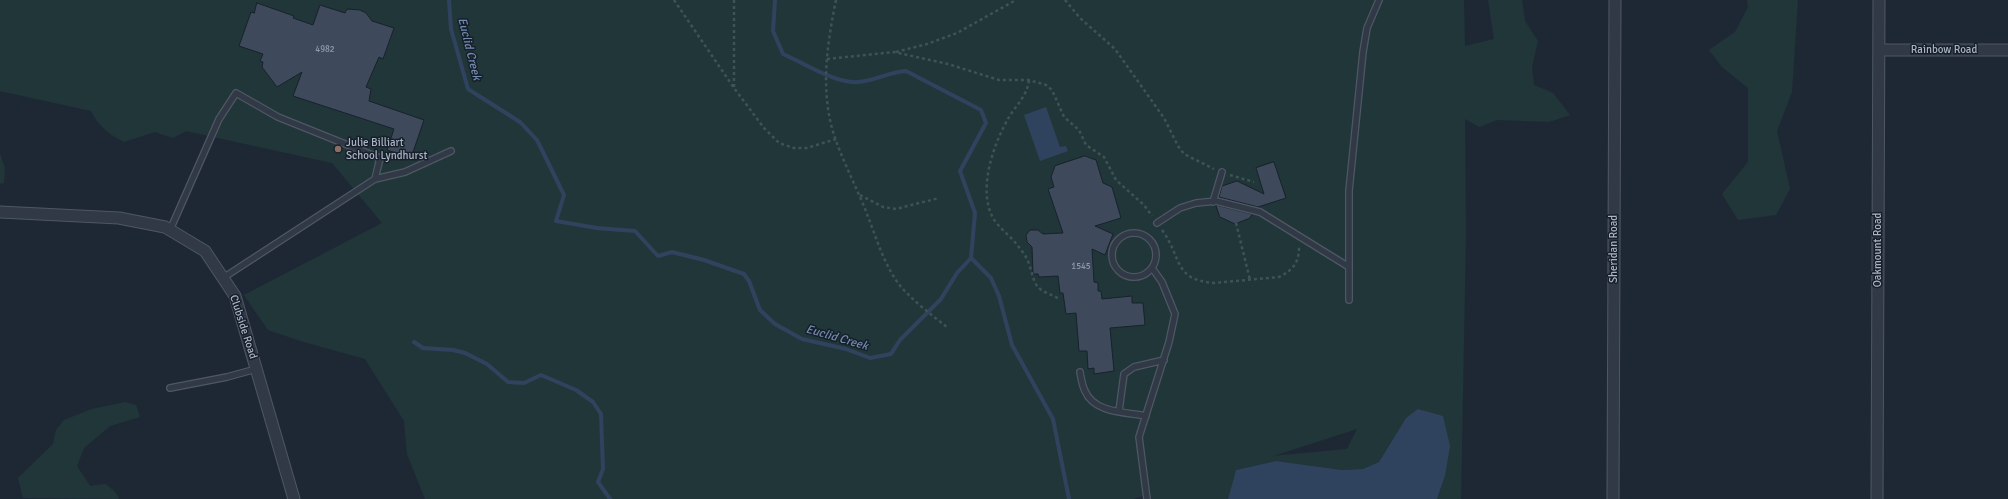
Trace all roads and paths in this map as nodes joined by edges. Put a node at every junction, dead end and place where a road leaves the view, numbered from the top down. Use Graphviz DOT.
graph roads {
  1 [pos="674,0"];
  2 [pos="734,0"];
  3 [pos="836,0"];
  4 [pos="1016,0"];
  5 [pos="1065,0"];
  6 [pos="1379,0"];
  7 [pos="1616,0"];
  8 [pos="1879,0"];
  9 [pos="1879,50"];
  10 [pos="2008,50"];
  11 [pos="894,52"];
  12 [pos="827,59"];
  13 [pos="1029,80"];
  14 [pos="734,88"];
  15 [pos="836,139"];
  16 [pos="451,151"];
  17 [pos="1222,172"];
  18 [pos="375,179"];
  19 [pos="1254,182"];
  20 [pos="859,194"];
  21 [pos="939,198"];
  22 [pos="1213,202"];
  23 [pos="0,212"];
  24 [pos="1236,223"];
  25 [pos="1157,224"];
  26 [pos="170,230"];
  27 [pos="1298,236"];
  28 [pos="1349,267"];
  29 [pos="1152,268"];
  30 [pos="223,278"];
  31 [pos="1250,280"];
  32 [pos="1059,299"];
  33 [pos="1349,300"];
  34 [pos="948,328"];
  35 [pos="1164,360"];
  36 [pos="256,369"];
  37 [pos="1080,372"];
  38 [pos="170,388"];
  39 [pos="1119,411"];
  40 [pos="1146,416"];
  41 [pos="294,499"];
  42 [pos="1147,499"];
  43 [pos="1613,499"];
  44 [pos="1877,499"];
  1 -- 14 [label="path"];
  2 -- 14 [label="path"];
  3 -- 12 [label="path"];
  4 -- 11 [label="path"];
  5 -- 17 [label="path"];
  6 -- 28 [label="lane"];
  7 -- 43 [label="street, Sheridan Road"];
  8 -- 9 [label="street, Oakmount Road"];
  9 -- 10 [label="street, Rainbow Road"];
  9 -- 44 [label="street, Oakmount Road"];
  11 -- 12 [label="path"];
  11 -- 13 [label="path"];
  12 -- 15 [label="path"];
  13 -- 25 [label="path"];
  13 -- 32 [label="path"];
  14 -- 15 [label="path"];
  15 -- 20 [label="path"];
  16 -- 18 [label="lane"];
  17 -- 19 [label="path"];
  17 -- 22 [label="lane"];
  18 -- 26 [label="lane"];
  18 -- 30 [label="lane"];
  20 -- 21 [label="path"];
  20 -- 34 [label="path"];
  22 -- 25 [label="lane"];
  22 -- 27 [label="lane"];
  23 -- 26 [label="street, Clubside Road"];
  24 -- 31 [label="path"];
  25 -- 31 [label="path"];
  26 -- 30 [label="street, Clubside Road"];
  27 -- 28 [label="lane"];
  27 -- 31 [label="path"];
  28 -- 33 [label="lane"];
  29 -- 29 [label="lane"];
  29 -- 35 [label="lane"];
  30 -- 36 [label="street, Clubside Road"];
  35 -- 39 [label="lane"];
  35 -- 40 [label="lane"];
  36 -- 38 [label="lane"];
  36 -- 41 [label="street, Clubside Road"];
  37 -- 39 [label="lane"];
  39 -- 40 [label="lane"];
  40 -- 42 [label="lane"];
}
